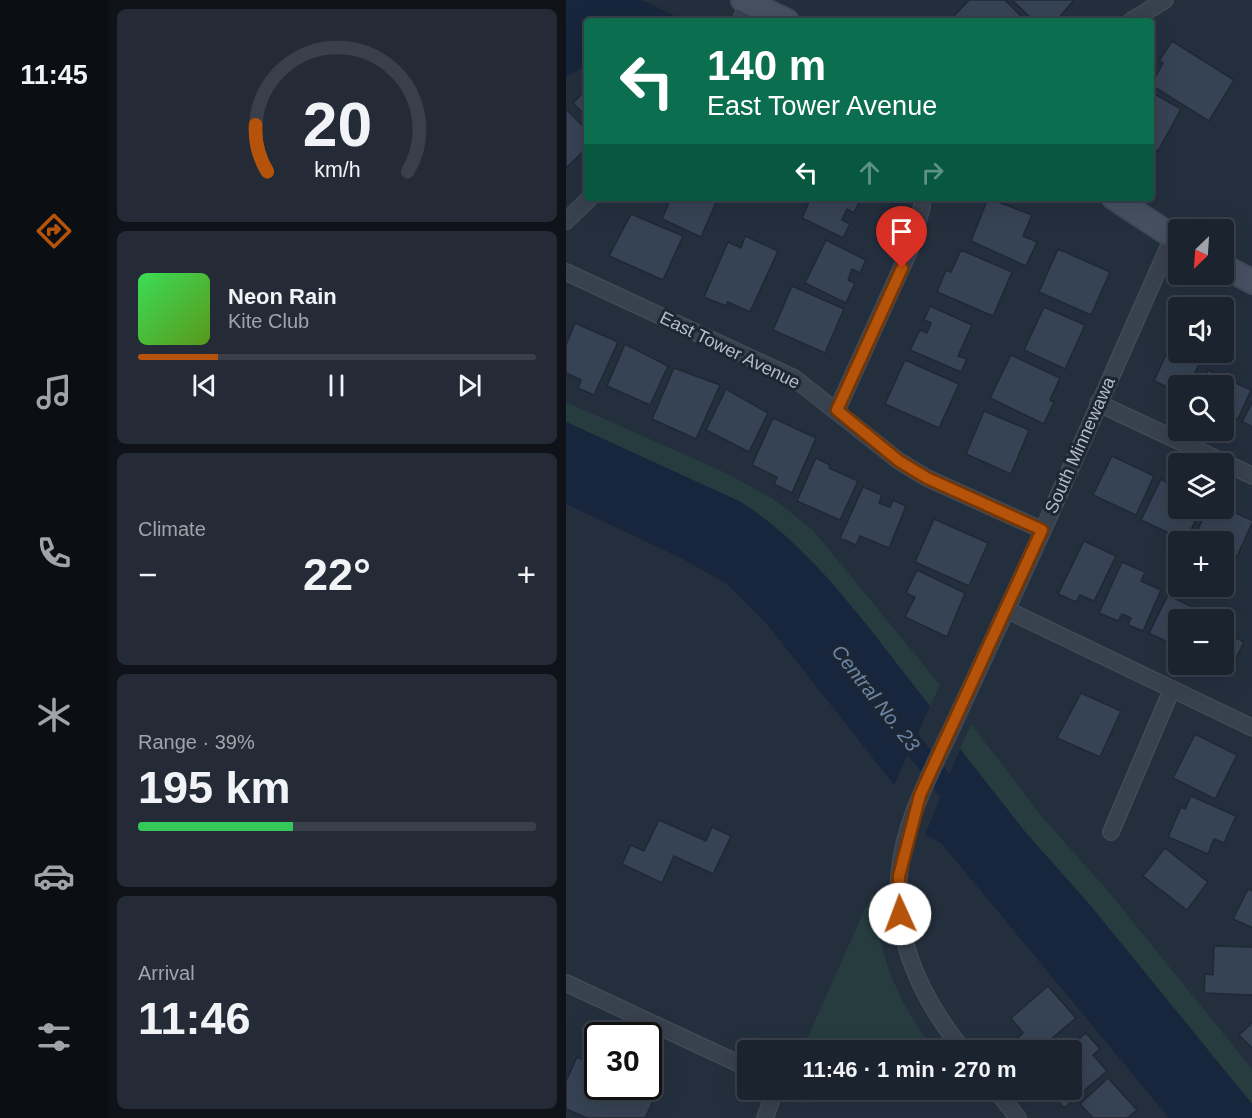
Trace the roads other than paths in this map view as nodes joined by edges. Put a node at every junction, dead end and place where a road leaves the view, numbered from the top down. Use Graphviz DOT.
graph roads {
  1 [pos="1165,0"];
  2 [pos="744,8"];
  3 [pos="777,18"];
  4 [pos="1136,18"];
  5 [pos="587,201"];
  6 [pos="1119,201"];
  7 [pos="922,206"];
  8 [pos="566,221"];
  9 [pos="1168,233"];
  10 [pos="1168,255"];
  11 [pos="566,272"];
  12 [pos="1234,272"];
  13 [pos="1253,282"];
  14 [pos="1098,403"];
  15 [pos="837,410"];
  16 [pos="1253,476"];
  17 [pos="1042,530"];
  18 [pos="1007,610"];
  19 [pos="1172,689"];
  20 [pos="1253,728"];
  21 [pos="1111,832"];
  22 [pos="566,983"];
  23 [pos="956,1040"];
  24 [pos="737,1063"];
  25 [pos="772,1100"];
  26 [pos="1004,1100"];
  27 [pos="765,1118"];
  28 [pos="1019,1118"];
  1 -- 4 [label="street"];
  2 -- 3 [label="street"];
  5 -- 8 [label="street"];
  6 -- 9 [label="street"];
  7 -- 15 [label="street"];
  10 -- 14 [label="street, South Minnewawa"];
  11 -- 15 [label="street, East Tower Avenue"];
  12 -- 13 [label="street"];
  14 -- 16 [label="street"];
  14 -- 17 [label="street, South Minnewawa"];
  15 -- 17 [label="street, East Tower Avenue"];
  17 -- 18 [label="street, South Minnewawa"];
  18 -- 19 [label="street"];
  18 -- 23 [label="street, South Minnewawa"];
  19 -- 20 [label="street"];
  19 -- 21 [label="street"];
  22 -- 24 [label="street"];
  25 -- 27 [label="street"];
  26 -- 28 [label="street"];
}
